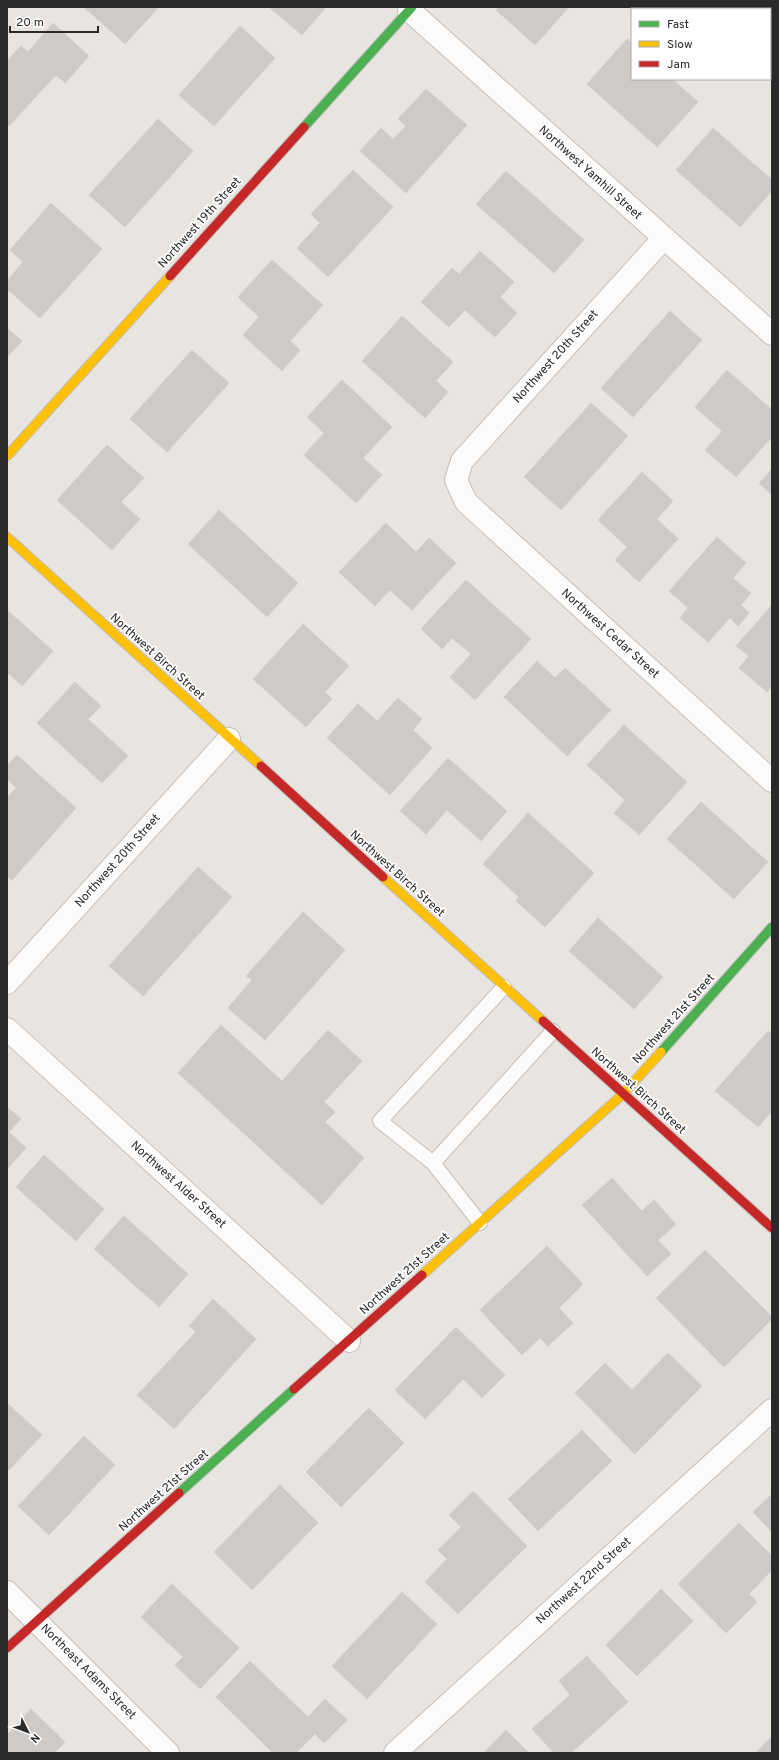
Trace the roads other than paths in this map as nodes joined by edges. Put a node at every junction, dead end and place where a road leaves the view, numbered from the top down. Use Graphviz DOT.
graph roads {
  1 [pos="410,8"];
  2 [pos="663,239"];
  3 [pos="772,334"];
  4 [pos="7,456"];
  5 [pos="456,480"];
  6 [pos="7,537"];
  7 [pos="229,739"];
  8 [pos="772,781"];
  9 [pos="772,927"];
  10 [pos="7,983"];
  11 [pos="504,987"];
  12 [pos="7,1029"];
  13 [pos="553,1030"];
  14 [pos="623,1094"];
  15 [pos="433,1163"];
  16 [pos="480,1223"];
  17 [pos="772,1228"];
  18 [pos="349,1341"];
  19 [pos="772,1410"];
  20 [pos="7,1592"];
  21 [pos="37,1621"];
  22 [pos="7,1648"];
  23 [pos="168,1753"];
  24 [pos="395,1753"];
  1 -- 2 [label="street, Northwest Yamhill Street"];
  1 -- 4 [label="street, Northwest 19th Street"];
  2 -- 3 [label="street, Northwest Yamhill Street"];
  2 -- 5 [label="street, Northwest 20th Street"];
  5 -- 8 [label="street, Northwest Cedar Street"];
  6 -- 7 [label="street, Northwest Birch Street"];
  7 -- 10 [label="street, Northwest 20th Street"];
  7 -- 11 [label="street, Northwest Birch Street"];
  9 -- 14 [label="street, Northwest 21st Street"];
  11 -- 13 [label="street, Northwest Birch Street"];
  11 -- 15 [label="lane"];
  12 -- 18 [label="street, Northwest Alder Street"];
  13 -- 14 [label="street, Northwest Birch Street"];
  13 -- 15 [label="lane"];
  14 -- 16 [label="street, Northwest 21st Street"];
  14 -- 17 [label="street, Northwest Birch Street"];
  15 -- 16 [label="lane"];
  16 -- 18 [label="street, Northwest 21st Street"];
  18 -- 21 [label="street, Northwest 21st Street"];
  19 -- 24 [label="street, Northwest 22nd Street"];
  20 -- 21 [label="street, Northeast Adams Street"];
  21 -- 22 [label="street, Northwest 21st Street"];
  21 -- 23 [label="street, Northeast Adams Street"];
}
